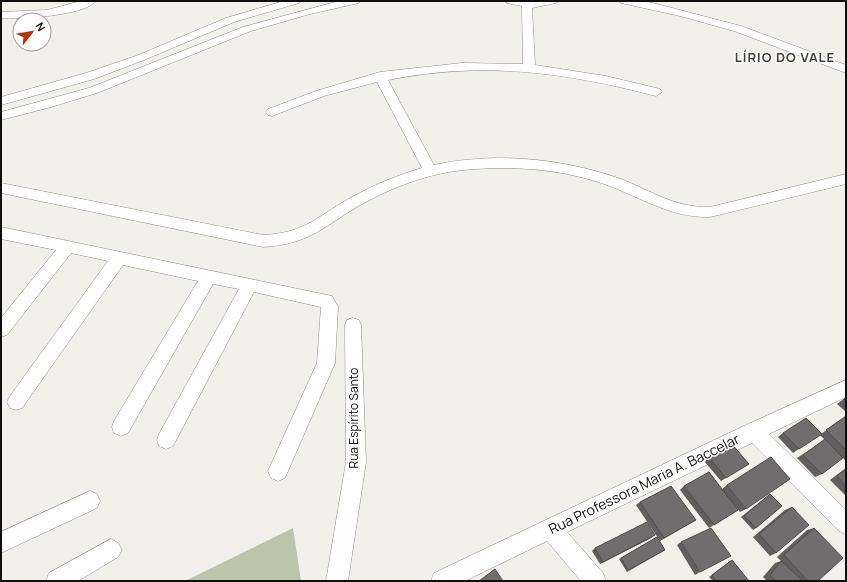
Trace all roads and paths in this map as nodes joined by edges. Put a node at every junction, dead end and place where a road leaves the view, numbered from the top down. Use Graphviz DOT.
graph roads {
  1 [pos="91,1"];
  2 [pos="295,1"];
  3 [pos="355,1"];
  4 [pos="511,1"];
  5 [pos="552,1"];
  6 [pos="625,1"];
  7 [pos="527,5"];
  8 [pos="1,15"];
  9 [pos="529,67"];
  10 [pos="846,69"];
  11 [pos="380,76"];
  12 [pos="656,92"];
  13 [pos="1,101"];
  14 [pos="272,112"];
  15 [pos="1,116"];
  16 [pos="430,171"];
  17 [pos="846,179"];
  18 [pos="1,188"];
  19 [pos="1,233"];
  20 [pos="67,246"];
  21 [pos="120,258"];
  22 [pos="209,276"];
  23 [pos="250,285"];
  24 [pos="353,325"];
  25 [pos="1,330"];
  26 [pos="846,388"];
  27 [pos="16,402"];
  28 [pos="121,427"];
  29 [pos="753,432"];
  30 [pos="166,440"];
  31 [pos="278,471"];
  32 [pos="90,501"];
  33 [pos="846,524"];
  34 [pos="551,530"];
  35 [pos="1,543"];
  36 [pos="111,550"];
  37 [pos="57,581"];
  38 [pos="337,581"];
  39 [pos="442,581"];
  40 [pos="595,581"];
  1 -- 8 [label="street"];
  2 -- 13 [label="street"];
  3 -- 15 [label="street"];
  4 -- 7 [label="street"];
  5 -- 7 [label="street"];
  6 -- 10 [label="street"];
  7 -- 9 [label="street"];
  9 -- 11 [label="street"];
  9 -- 12 [label="street"];
  11 -- 14 [label="street"];
  11 -- 16 [label="street"];
  16 -- 17 [label="street"];
  16 -- 18 [label="street"];
  19 -- 20 [label="street"];
  20 -- 21 [label="street"];
  20 -- 25 [label="street"];
  21 -- 22 [label="street"];
  21 -- 27 [label="street"];
  22 -- 23 [label="street"];
  22 -- 28 [label="street"];
  23 -- 30 [label="street"];
  23 -- 31 [label="street"];
  24 -- 38 [label="street, Rua Espírito Santo"];
  26 -- 29 [label="street, Rua Professora Maria A. Baccelar"];
  29 -- 33 [label="street"];
  29 -- 34 [label="street, Rua Professora Maria A. Baccelar"];
  32 -- 35 [label="street"];
  34 -- 39 [label="street, Rua Professora Maria A. Baccelar"];
  34 -- 40 [label="street"];
  36 -- 37 [label="street"];
}
